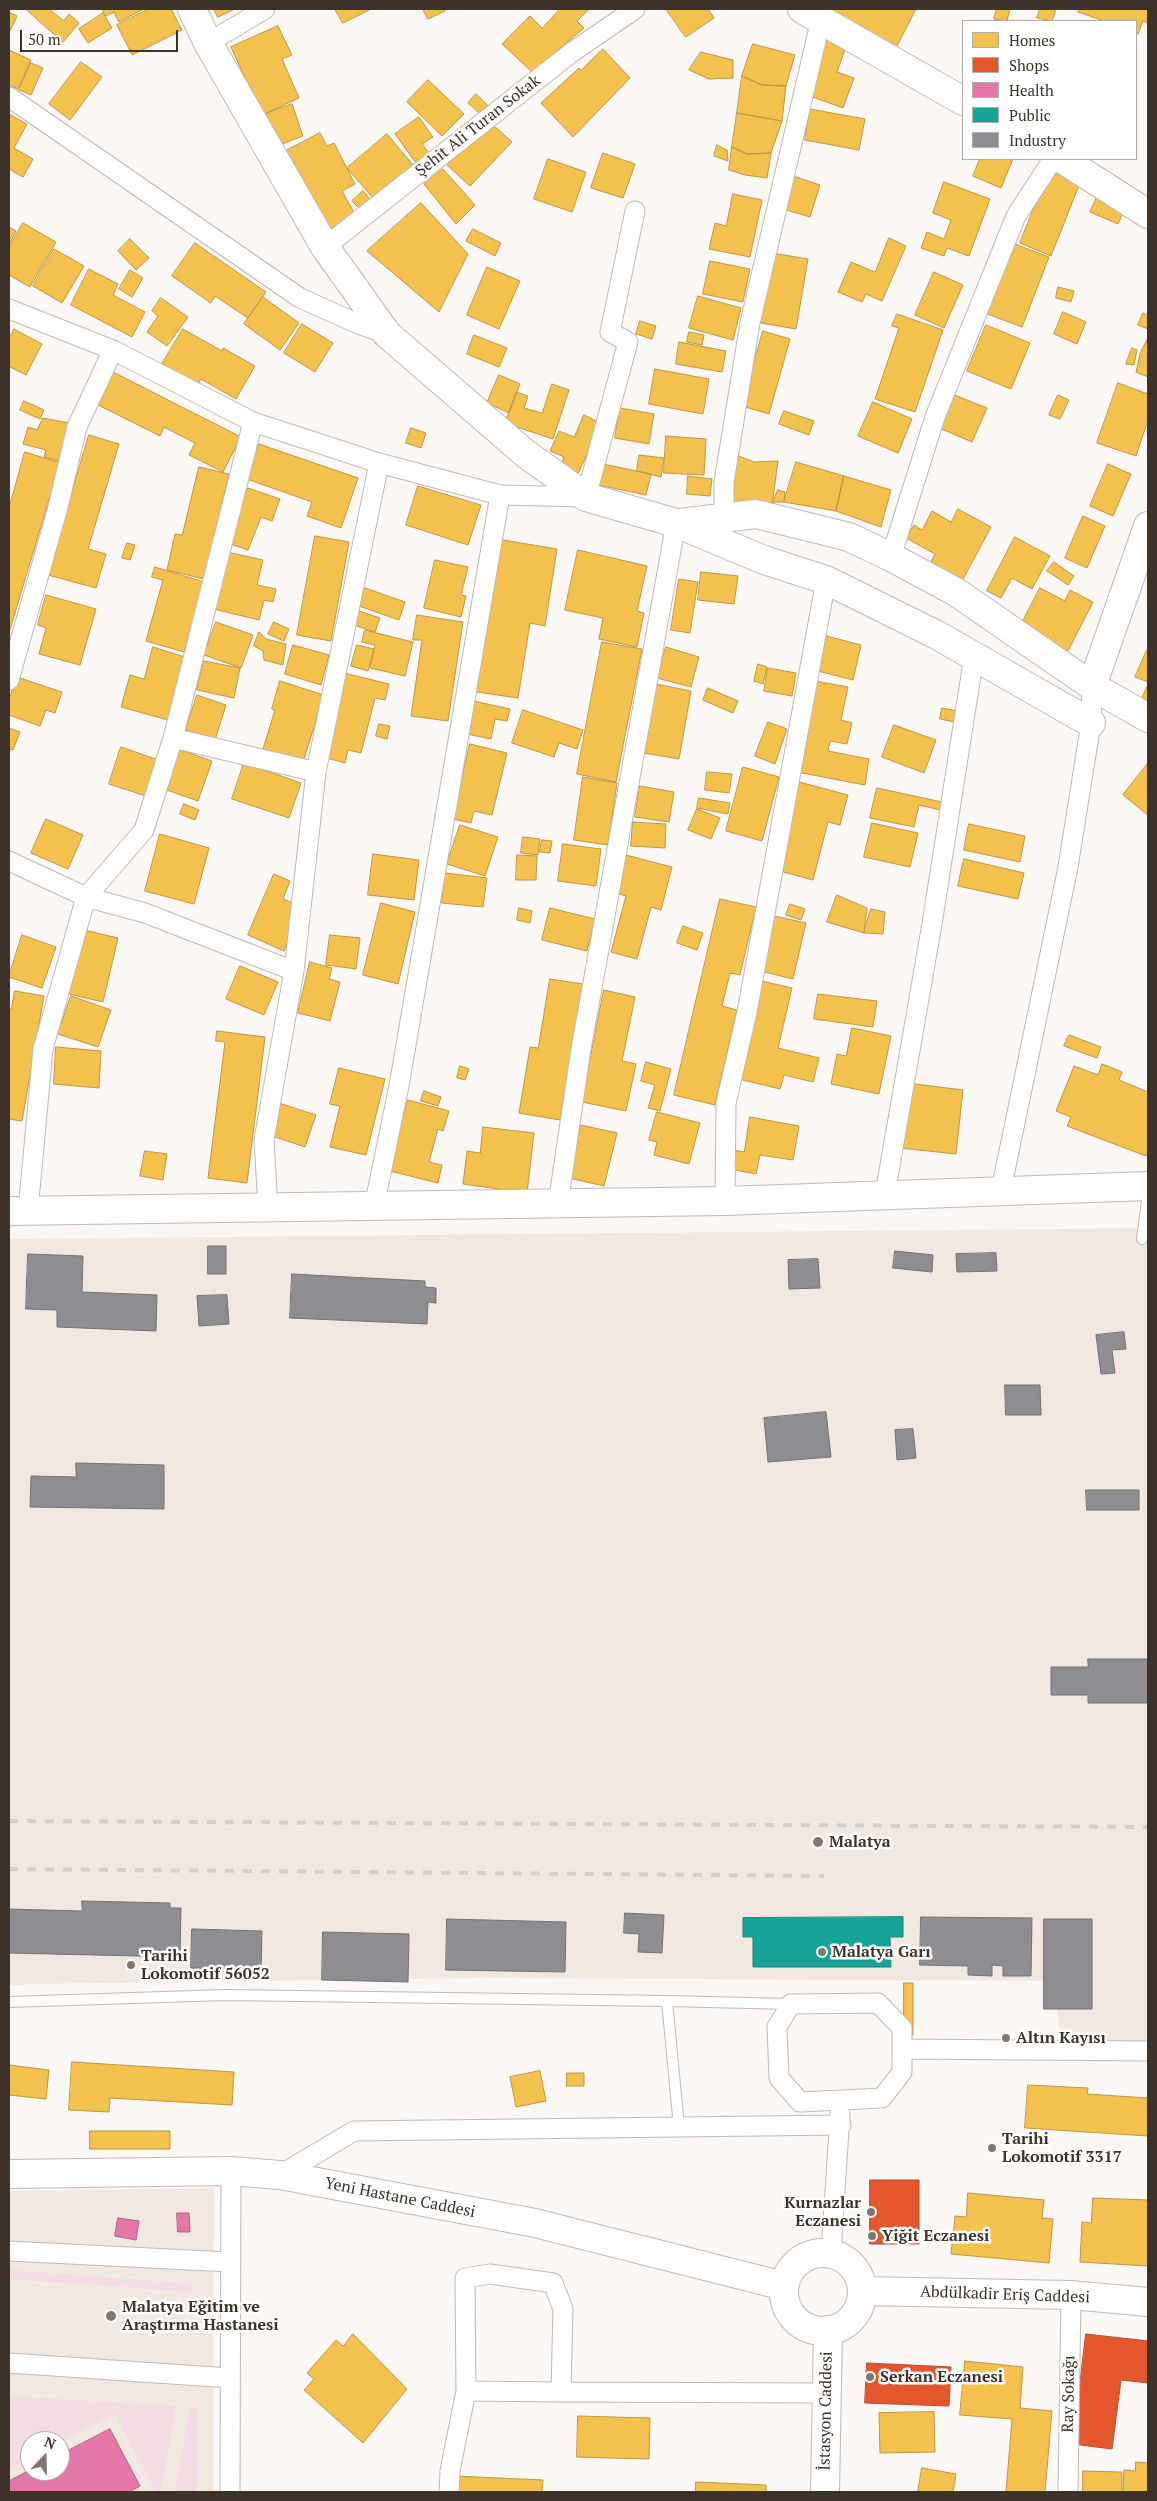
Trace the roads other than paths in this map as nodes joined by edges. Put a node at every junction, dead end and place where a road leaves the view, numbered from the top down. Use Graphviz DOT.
graph roads {
  1 [pos="192,9"];
  2 [pos="265,9"];
  3 [pos="635,9"];
  4 [pos="811,14"];
  5 [pos="208,43"];
  6 [pos="9,97"];
  7 [pos="962,100"];
  8 [pos="1052,160"];
  9 [pos="1064,160"];
  10 [pos="635,211"];
  11 [pos="1148,214"];
  12 [pos="325,247"];
  13 [pos="9,309"];
  14 [pos="387,334"];
  15 [pos="113,350"];
  16 [pos="253,422"];
  17 [pos="379,464"];
  18 [pos="500,495"];
  19 [pos="586,497"];
  20 [pos="724,518"];
  21 [pos="676,523"];
  22 [pos="1148,528"];
  23 [pos="891,557"];
  24 [pos="826,580"];
  25 [pos="974,656"];
  26 [pos="9,680"];
  27 [pos="1092,686"];
  28 [pos="1148,718"];
  29 [pos="1091,723"];
  30 [pos="173,738"];
  31 [pos="316,772"];
  32 [pos="9,861"];
  33 [pos="86,897"];
  34 [pos="294,971"];
  35 [pos="1148,1186"];
  36 [pos="1001,1190"];
  37 [pos="1148,1193"];
  38 [pos="885,1194"];
  39 [pos="725,1202"];
  40 [pos="558,1204"];
  41 [pos="268,1208"];
  42 [pos="374,1208"];
  43 [pos="19,1211"];
  44 [pos="1142,1239"];
  45 [pos="9,2002"];
  46 [pos="667,2002"];
  47 [pos="792,2004"];
  48 [pos="902,2049"];
  49 [pos="1148,2051"];
  50 [pos="840,2100"];
  51 [pos="841,2125"];
  52 [pos="679,2127"];
  53 [pos="231,2170"];
  54 [pos="9,2174"];
  55 [pos="280,2175"];
  56 [pos="9,2251"];
  57 [pos="831,2253"];
  58 [pos="230,2262"];
  59 [pos="784,2286"];
  60 [pos="862,2291"];
  61 [pos="1071,2295"];
  62 [pos="1148,2302"];
  63 [pos="828,2330"];
  64 [pos="9,2363"];
  65 [pos="230,2378"];
  66 [pos="466,2391"];
  67 [pos="561,2392"];
  68 [pos="826,2393"];
  69 [pos="230,2492"];
  70 [pos="449,2492"];
  71 [pos="825,2492"];
  72 [pos="1068,2492"];
  1 -- 5 [label="street"];
  2 -- 5 [label="street"];
  3 -- 12 [label="street, Şehit Ali Turan Sokak"];
  4 -- 7 [label="street"];
  4 -- 20 [label="street"];
  5 -- 12 [label="street"];
  6 -- 14 [label="street"];
  8 -- 23 [label="street"];
  9 -- 11 [label="street"];
  10 -- 19 [label="street"];
  12 -- 14 [label="street"];
  13 -- 15 [label="street"];
  14 -- 19 [label="street"];
  15 -- 16 [label="street"];
  15 -- 26 [label="street"];
  16 -- 17 [label="street"];
  16 -- 30 [label="street"];
  17 -- 18 [label="street"];
  17 -- 31 [label="street"];
  18 -- 19 [label="street"];
  18 -- 42 [label="street"];
  19 -- 21 [label="street"];
  20 -- 21 [label="street"];
  20 -- 23 [label="street"];
  21 -- 24 [label="street"];
  21 -- 40 [label="street"];
  22 -- 27 [label="street"];
  23 -- 27 [label="street"];
  24 -- 25 [label="street"];
  24 -- 39 [label="street"];
  25 -- 29 [label="street"];
  25 -- 38 [label="street"];
  27 -- 28 [label="street"];
  27 -- 29 [label="street"];
  29 -- 36 [label="street"];
  30 -- 31 [label="street"];
  30 -- 33 [label="street"];
  31 -- 34 [label="street"];
  32 -- 33 [label="street"];
  33 -- 34 [label="street"];
  33 -- 43 [label="street"];
  34 -- 41 [label="street"];
  35 -- 36 [label="street"];
  36 -- 38 [label="street"];
  37 -- 44 [label="lane"];
  38 -- 39 [label="street"];
  39 -- 40 [label="street"];
  40 -- 42 [label="street"];
  41 -- 42 [label="street"];
  41 -- 43 [label="street"];
  45 -- 46 [label="lane"];
  46 -- 47 [label="lane"];
  46 -- 52 [label="lane"];
  47 -- 48 [label="street"];
  47 -- 50 [label="street"];
  48 -- 49 [label="street"];
  48 -- 50 [label="street"];
  50 -- 51 [label="street"];
  51 -- 52 [label="street"];
  51 -- 57 [label="street"];
  52 -- 55 [label="street"];
  53 -- 54 [label="street, Yeni Hastane Caddesi"];
  53 -- 55 [label="street, Yeni Hastane Caddesi"];
  53 -- 58 [label="street"];
  55 -- 59 [label="street, Yeni Hastane Caddesi"];
  56 -- 58 [label="street"];
  57 -- 59 [label="street"];
  57 -- 60 [label="street"];
  58 -- 65 [label="street"];
  59 -- 63 [label="street"];
  60 -- 61 [label="street, Abdülkadir Eriş Caddesi"];
  60 -- 63 [label="street"];
  61 -- 62 [label="street, Abdülkadir Eriş Caddesi"];
  61 -- 72 [label="street, Ray Sokağı"];
  63 -- 68 [label="street, İstasyon Caddesi"];
  64 -- 65 [label="street"];
  65 -- 69 [label="street"];
  66 -- 67 [label="street"];
  66 -- 67 [label="street"];
  66 -- 70 [label="street"];
  67 -- 68 [label="street"];
  68 -- 71 [label="street, İstasyon Caddesi"];
}
